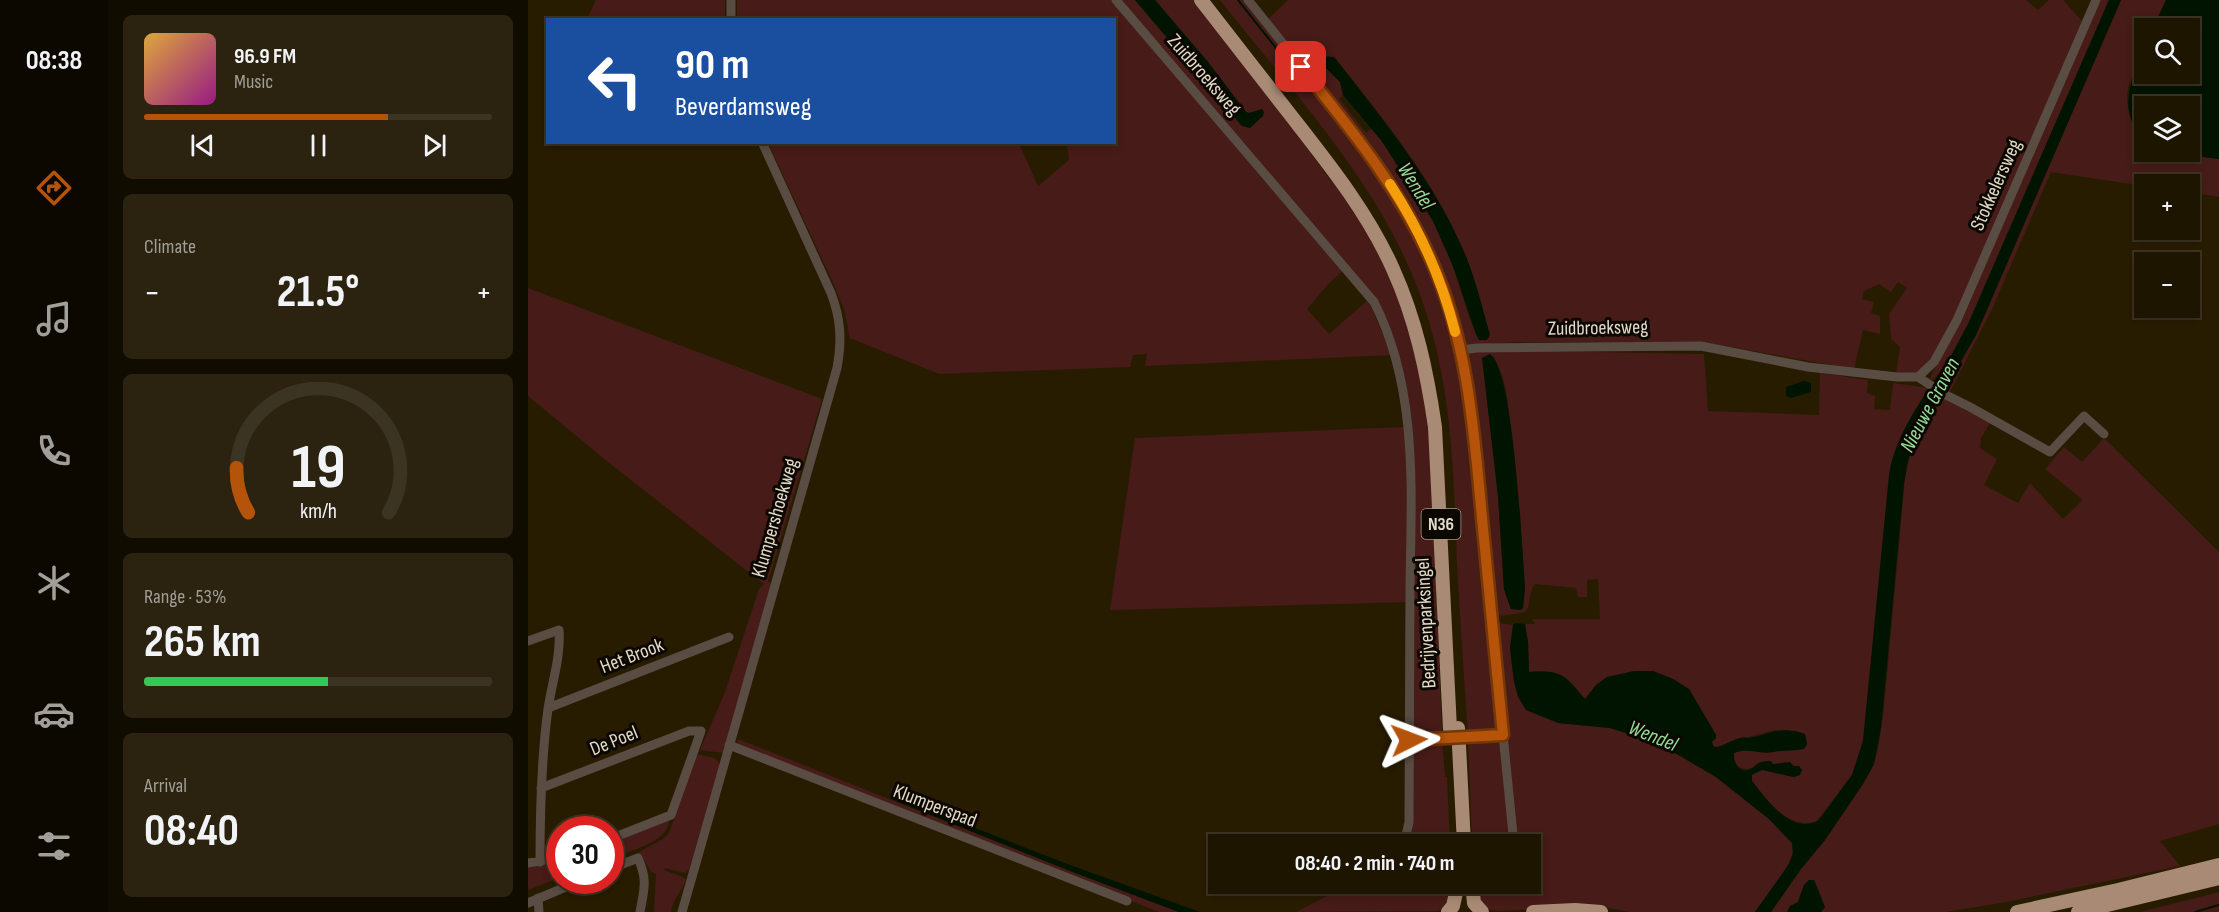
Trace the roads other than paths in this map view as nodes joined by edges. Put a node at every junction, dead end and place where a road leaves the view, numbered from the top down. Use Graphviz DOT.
graph roads {
  1 [pos="731,0"];
  2 [pos="1116,0"];
  3 [pos="1201,0"];
  4 [pos="1211,0"];
  5 [pos="1248,0"];
  6 [pos="2097,0"];
  7 [pos="731,18"];
  8 [pos="763,144"];
  9 [pos="1460,350"];
  10 [pos="1918,377"];
  11 [pos="2104,434"];
  12 [pos="729,637"];
  13 [pos="528,641"];
  14 [pos="548,708"];
  15 [pos="1454,729"];
  16 [pos="1503,735"];
  17 [pos="1409,740"];
  18 [pos="729,745"];
  19 [pos="1457,748"];
  20 [pos="541,788"];
  21 [pos="624,833"];
  22 [pos="1406,834"];
  23 [pos="1456,834"];
  24 [pos="1463,834"];
  25 [pos="1468,834"];
  26 [pos="1513,834"];
  27 [pos="546,860"];
  28 [pos="540,862"];
  29 [pos="528,863"];
  30 [pos="624,864"];
  31 [pos="2219,866"];
  32 [pos="2219,878"];
  33 [pos="548,894"];
  34 [pos="1456,894"];
  35 [pos="1458,894"];
  36 [pos="1466,894"];
  37 [pos="1473,894"];
  38 [pos="538,898"];
  39 [pos="1127,901"];
  40 [pos="528,903"];
  41 [pos="539,912"];
  42 [pos="640,912"];
  43 [pos="682,912"];
  44 [pos="1448,912"];
  45 [pos="1459,912"];
  46 [pos="1467,912"];
  47 [pos="1482,912"];
  48 [pos="1533,912"];
  49 [pos="1601,912"];
  50 [pos="2017,912"];
  51 [pos="2078,912"];
  1 -- 7 [label="street"];
  2 -- 17 [label="street, Zuidbroeksweg"];
  3 -- 15 [label="highway, Bedrijvenparksingel / N36"];
  4 -- 15 [label="highway, Bedrijvenparksingel / N36"];
  5 -- 9 [label="street"];
  6 -- 10 [label="street, Stokkelersweg"];
  8 -- 18 [label="street, Klumpershoekweg"];
  9 -- 10 [label="street, Zuidbroeksweg"];
  9 -- 16 [label="street"];
  10 -- 11 [label="street"];
  12 -- 14 [label="street, Het Brook"];
  13 -- 14 [label="street"];
  14 -- 20 [label="street"];
  15 -- 19 [label="highway, Bedrijvenparksingel / N36, bridge"];
  16 -- 17 [label="street"];
  16 -- 26 [label="street"];
  17 -- 22 [label="street"];
  18 -- 39 [label="street, Klumperspad"];
  18 -- 43 [label="street, Klumpershoekweg"];
  19 -- 23 [label="highway, Bedrijvenparksingel / N36"];
  19 -- 24 [label="highway, Bedrijvenparksingel / N36"];
  19 -- 25 [label="highway"];
  20 -- 21 [label="street, De Poel"];
  20 -- 28 [label="street"];
  27 -- 28 [label="street"];
  28 -- 29 [label="street"];
  30 -- 42 [label="street"];
  31 -- 50 [label="highway"];
  32 -- 51 [label="highway"];
  33 -- 38 [label="street"];
  34 -- 44 [label="highway"];
  35 -- 45 [label="highway"];
  36 -- 46 [label="highway"];
  37 -- 47 [label="highway"];
  38 -- 40 [label="street"];
  38 -- 41 [label="street"];
  48 -- 49 [label="highway"];
}
